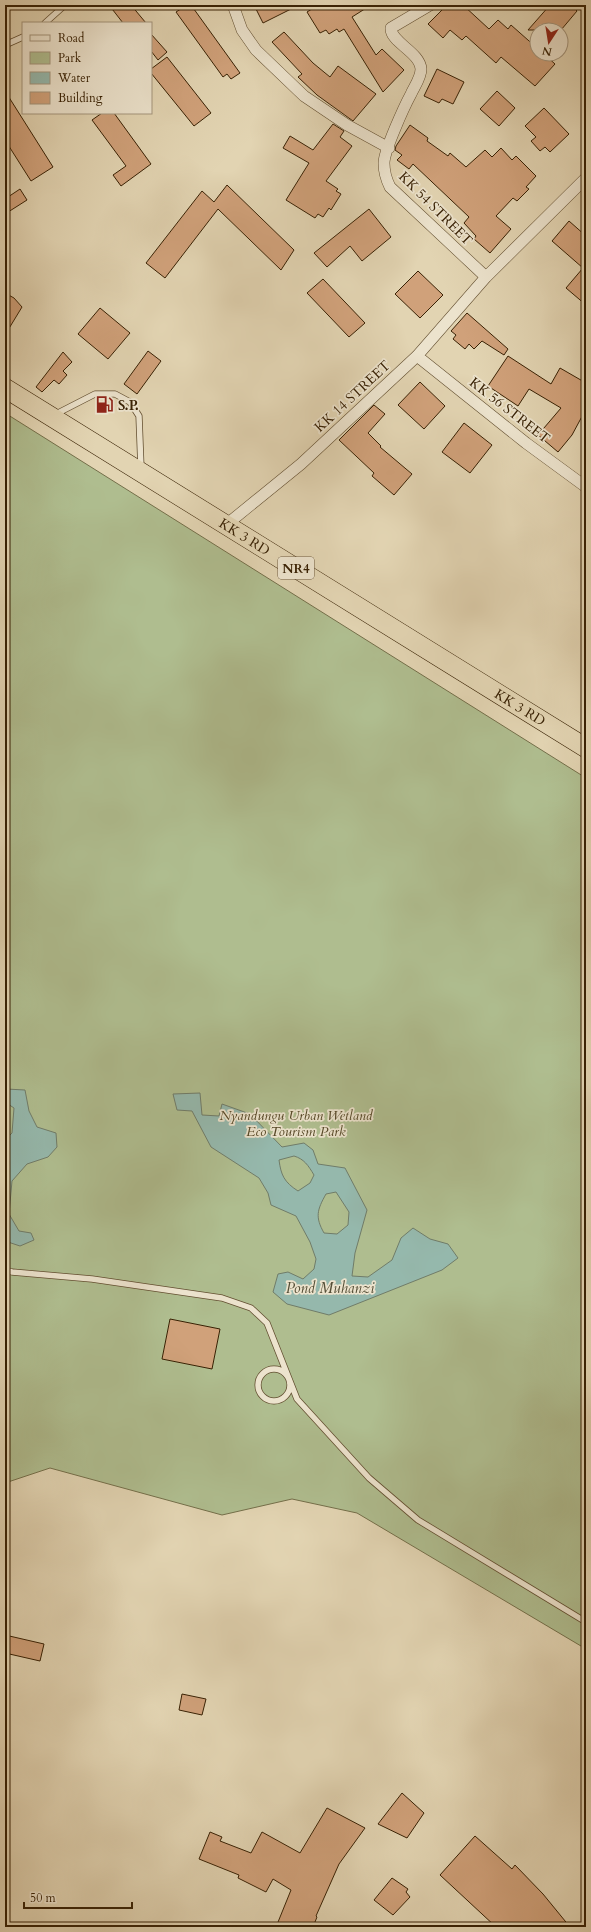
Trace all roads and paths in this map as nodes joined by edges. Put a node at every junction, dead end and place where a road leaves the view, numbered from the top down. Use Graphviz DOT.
graph roads {
  1 [pos="65,5"];
  2 [pos="233,5"];
  3 [pos="430,5"];
  4 [pos="46,22"];
  5 [pos="22,37"];
  6 [pos="5,45"];
  7 [pos="389,148"];
  8 [pos="586,178"];
  9 [pos="486,277"];
  10 [pos="417,356"];
  11 [pos="5,388"];
  12 [pos="51,416"];
  13 [pos="141,472"];
  14 [pos="586,487"];
  15 [pos="226,525"];
  16 [pos="586,748"];
  17 [pos="5,1270"];
  18 [pos="289,1378"];
  19 [pos="586,1622"];
  1 -- 4 [label="lane"];
  2 -- 7 [label="street"];
  3 -- 7 [label="street, KK 54 STREET"];
  5 -- 6 [label="lane"];
  7 -- 9 [label="street, KK 54 STREET"];
  8 -- 9 [label="street"];
  9 -- 10 [label="street, KK 14 STREET"];
  10 -- 14 [label="street, KK 56 STREET"];
  10 -- 15 [label="street, KK 14 STREET"];
  11 -- 12 [label="highway, KK 3 RD / NR4"];
  12 -- 13 [label="highway, KK 3 RD / NR4"];
  12 -- 13 [label="lane"];
  13 -- 15 [label="highway, KK 3 RD / NR4"];
  15 -- 16 [label="highway, KK 3 RD / NR4"];
  17 -- 18 [label="lane"];
  18 -- 18 [label="lane"];
  18 -- 19 [label="lane"];
}
